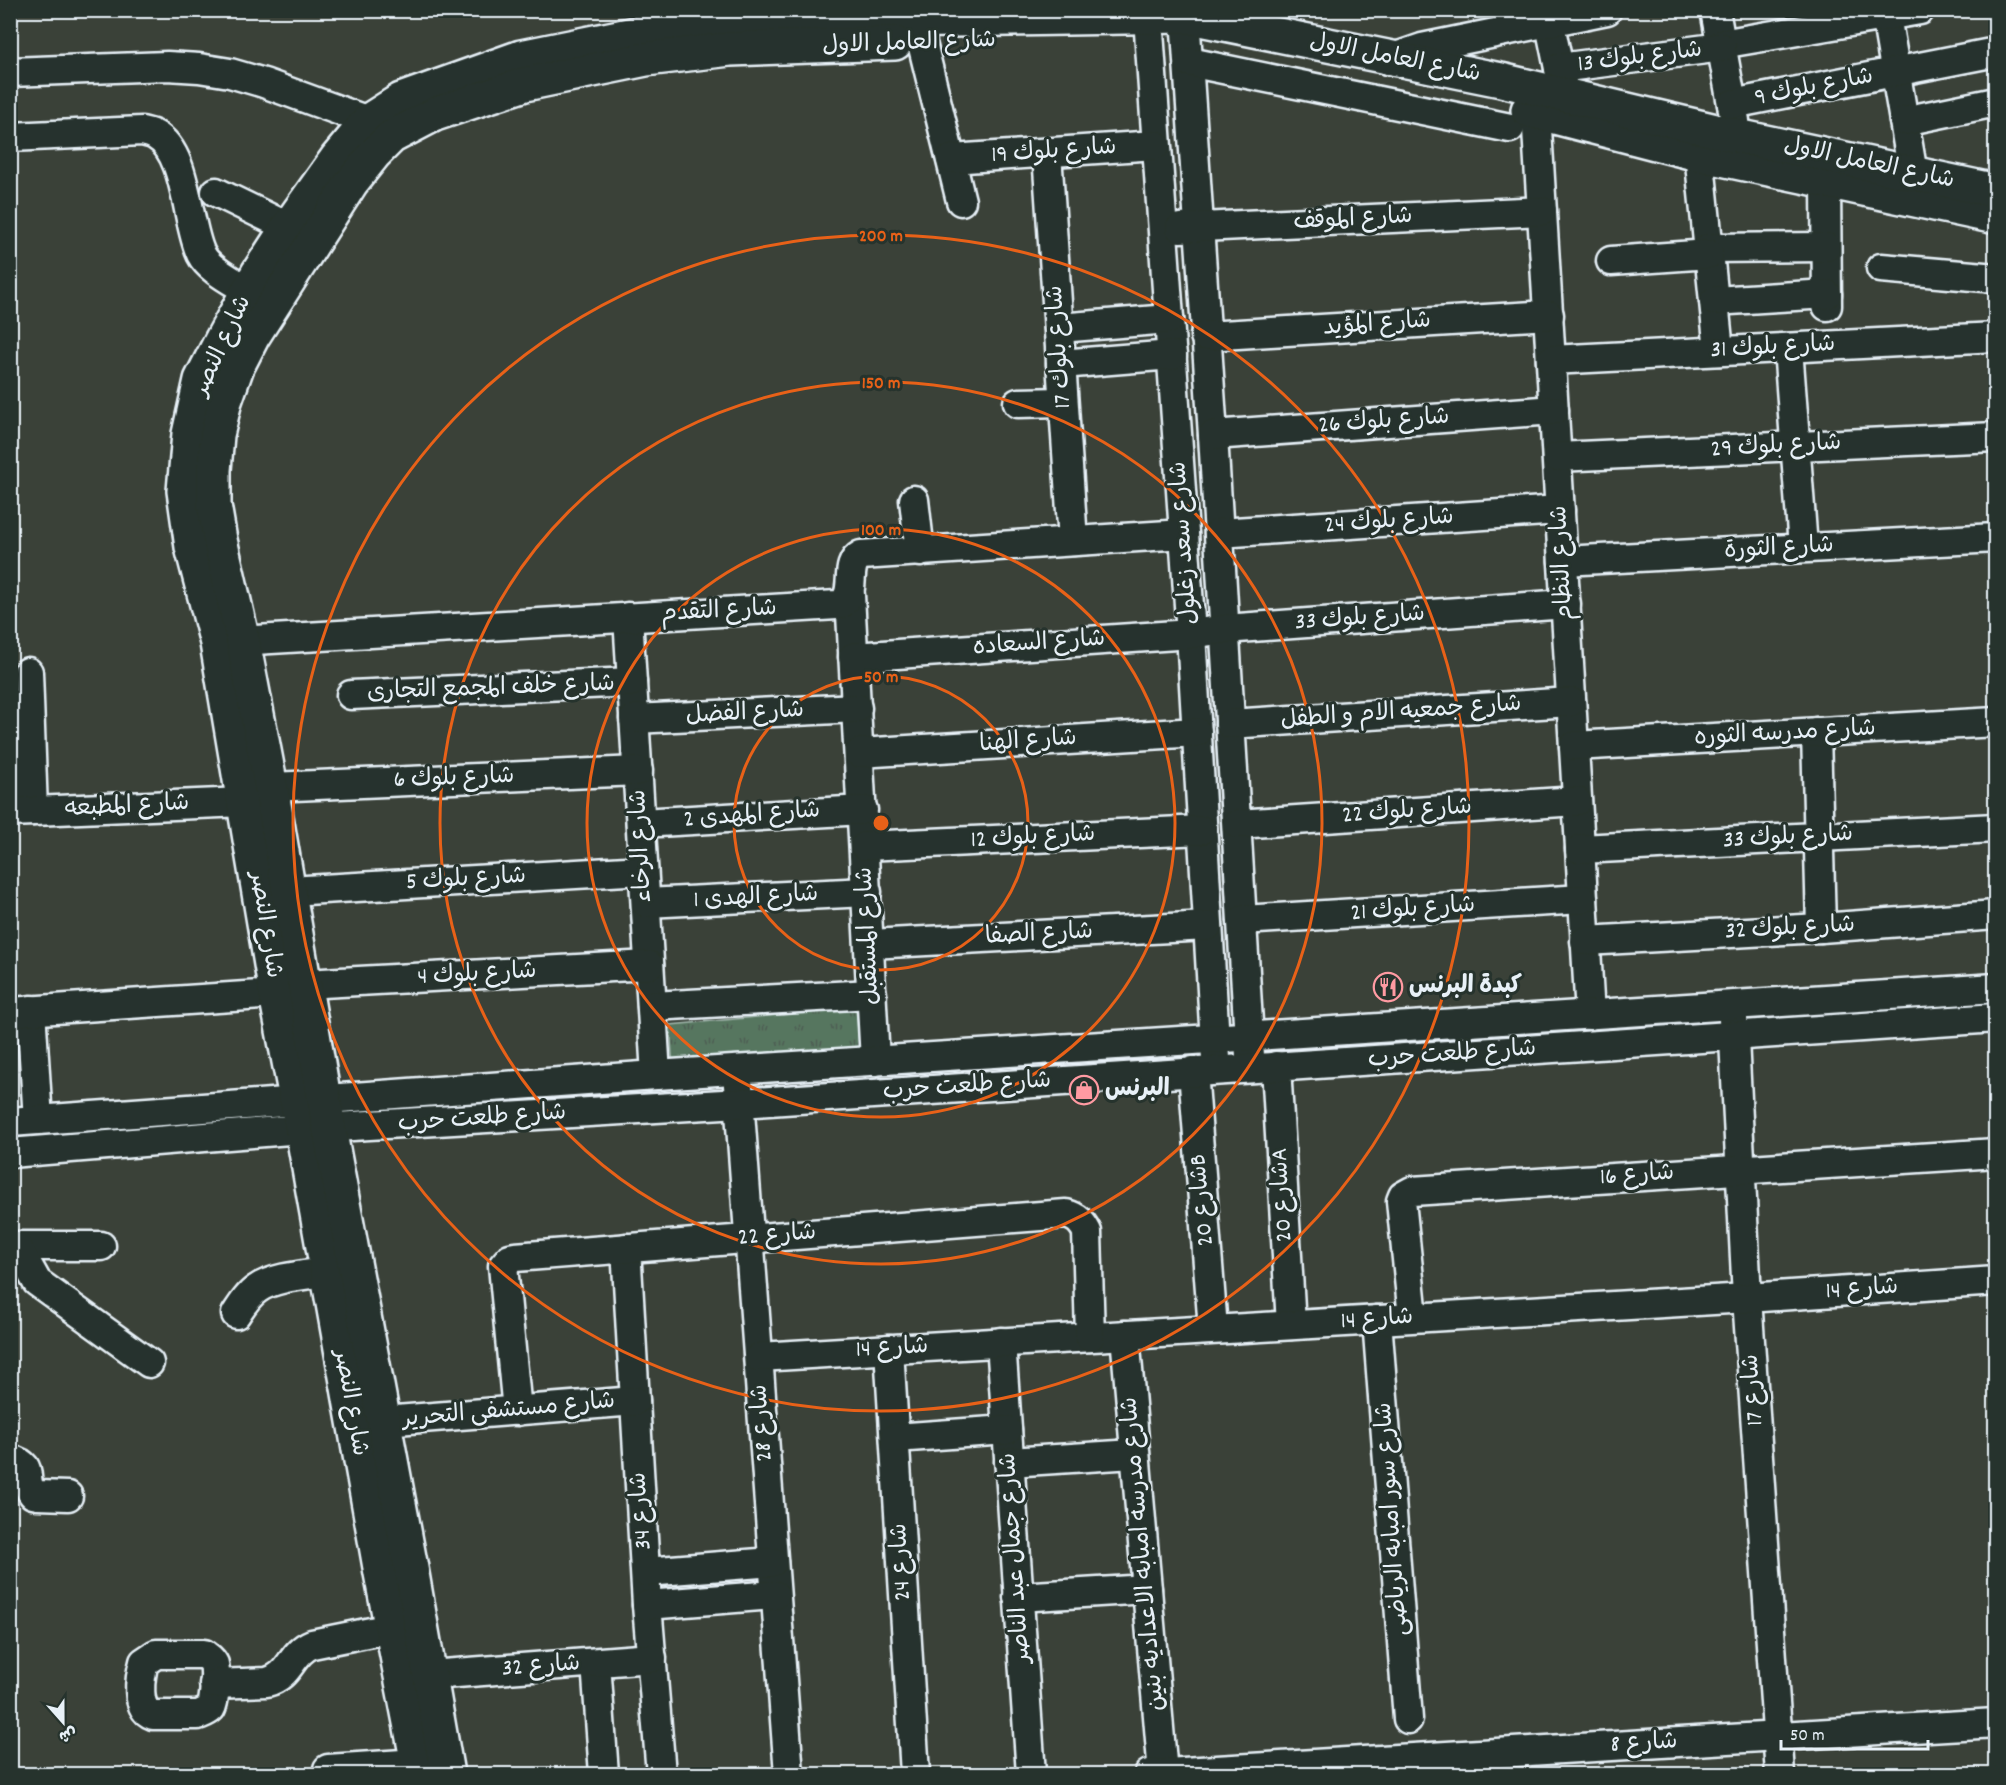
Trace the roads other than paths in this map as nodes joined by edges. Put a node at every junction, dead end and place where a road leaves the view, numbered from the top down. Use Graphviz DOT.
graph roads {
  1 [pos="1248,10"];
  2 [pos="1607,10"];
  3 [pos="1715,10"];
  4 [pos="1920,10"];
  5 [pos="1885,14"];
  6 [pos="1548,16"];
  7 [pos="1149,28"];
  8 [pos="1194,35"];
  9 [pos="922,43"];
  10 [pos="1721,45"];
  11 [pos="1995,52"];
  12 [pos="1379,63"];
  13 [pos="10,72"];
  14 [pos="1895,72"];
  15 [pos="1562,82"];
  16 [pos="1995,102"];
  17 [pos="1732,104"];
  18 [pos="1523,120"];
  19 [pos="1904,121"];
  20 [pos="380,129"];
  21 [pos="1737,136"];
  22 [pos="10,137"];
  23 [pos="1697,140"];
  24 [pos="1156,145"];
  25 [pos="1047,153"];
  26 [pos="951,159"];
  27 [pos="1913,174"];
  28 [pos="1826,181"];
  29 [pos="1995,191"];
  30 [pos="216,192"];
  31 [pos="961,201"];
  32 [pos="1542,211"];
  33 [pos="1995,217"];
  34 [pos="288,227"];
  35 [pos="1199,227"];
  36 [pos="1163,229"];
  37 [pos="1826,247"];
  38 [pos="1709,251"];
  39 [pos="1611,261"];
  40 [pos="1881,268"];
  41 [pos="1995,278"];
  42 [pos="248,291"];
  43 [pos="1714,301"];
  44 [pos="1549,315"];
  45 [pos="1169,319"];
  46 [pos="1059,328"];
  47 [pos="1205,336"];
  48 [pos="1995,337"];
  49 [pos="1788,348"];
  50 [pos="1719,351"];
  51 [pos="1172,355"];
  52 [pos="1551,360"];
  53 [pos="1061,364"];
  54 [pos="1063,402"];
  55 [pos="1018,403"];
  56 [pos="1554,410"];
  57 [pos="1213,435"];
  58 [pos="1995,437"];
  59 [pos="1795,446"];
  60 [pos="1557,457"];
  61 [pos="914,500"];
  62 [pos="1560,510"];
  63 [pos="1219,533"];
  64 [pos="1184,534"];
  65 [pos="1995,538"];
  66 [pos="1073,542"];
  67 [pos="1803,547"];
  68 [pos="920,552"];
  69 [pos="1563,561"];
  70 [pos="850,595"];
  71 [pos="1566,604"];
  72 [pos="628,617"];
  73 [pos="1225,628"];
  74 [pos="1191,634"];
  75 [pos="230,642"];
  76 [pos="853,657"];
  77 [pos="28,672"];
  78 [pos="632,682"];
  79 [pos="351,695"];
  80 [pos="1571,702"];
  81 [pos="856,708"];
  82 [pos="634,719"];
  83 [pos="1995,722"];
  84 [pos="1230,724"];
  85 [pos="1197,732"];
  86 [pos="1816,732"];
  87 [pos="1574,746"];
  88 [pos="859,753"];
  89 [pos="638,771"];
  90 [pos="258,794"];
  91 [pos="1577,801"];
  92 [pos="863,810"];
  93 [pos="22,812"];
  94 [pos="642,823"];
  95 [pos="1237,824"];
  96 [pos="1995,828"];
  97 [pos="1202,830"];
  98 [pos="1819,837"];
  99 [pos="865,846"];
  100 [pos="1580,849"];
  101 [pos="644,870"];
  102 [pos="289,891"];
  103 [pos="867,892"];
  104 [pos="1583,899"];
  105 [pos="646,903"];
  106 [pos="1995,915"];
  107 [pos="1242,920"];
  108 [pos="1208,926"];
  109 [pos="1821,928"];
  110 [pos="1585,941"];
  111 [pos="870,944"];
  112 [pos="649,965"];
  113 [pos="1995,988"];
  114 [pos="290,989"];
  115 [pos="872,994"];
  116 [pos="1732,1005"];
  117 [pos="652,1006"];
  118 [pos="21,1011"];
  119 [pos="1590,1015"];
  120 [pos="1995,1018"];
  121 [pos="1734,1036"];
  122 [pos="1249,1037"];
  123 [pos="1215,1039"];
  124 [pos="876,1061"];
  125 [pos="1263,1067"];
  126 [pos="737,1071"];
  127 [pos="1205,1071"];
  128 [pos="656,1075"];
  129 [pos="740,1103"];
  130 [pos="313,1114"];
  131 [pos="24,1121"];
  132 [pos="10,1153"];
  133 [pos="1995,1153"];
  134 [pos="1740,1169"];
  135 [pos="750,1239"];
  136 [pos="14,1246"];
  137 [pos="101,1246"];
  138 [pos="626,1248"];
  139 [pos="326,1272"];
  140 [pos="1995,1281"];
  141 [pos="1747,1298"];
  142 [pos="236,1314"];
  143 [pos="1413,1317"];
  144 [pos="1377,1320"];
  145 [pos="1291,1325"];
  146 [pos="1213,1329"];
  147 [pos="1125,1335"];
  148 [pos="1090,1337"];
  149 [pos="1001,1342"];
  150 [pos="889,1349"];
  151 [pos="759,1357"];
  152 [pos="149,1363"];
  153 [pos="635,1401"];
  154 [pos="517,1411"];
  155 [pos="384,1421"];
  156 [pos="1007,1430"];
  157 [pos="895,1438"];
  158 [pos="1134,1454"];
  159 [pos="10,1459"];
  160 [pos="1009,1462"];
  161 [pos="68,1496"];
  162 [pos="773,1562"];
  163 [pos="396,1570"];
  164 [pos="646,1572"];
  165 [pos="1147,1589"];
  166 [pos="775,1595"];
  167 [pos="1018,1596"];
  168 [pos="647,1605"];
  169 [pos="391,1628"];
  170 [pos="652,1658"];
  171 [pos="596,1663"];
  172 [pos="430,1675"];
  173 [pos="214,1684"];
  174 [pos="1408,1719"];
  175 [pos="1995,1723"];
  176 [pos="1778,1736"];
  177 [pos="1444,1766"];
  178 [pos="1330,1769"];
  179 [pos="328,1770"];
  180 [pos="428,1771"];
  181 [pos="1239,1772"];
  182 [pos="604,1774"];
  183 [pos="655,1774"];
  184 [pos="789,1774"];
  185 [pos="915,1774"];
  186 [pos="1031,1774"];
  187 [pos="1156,1774"];
  188 [pos="1780,1774"];
  1 -- 8 [label="street"];
  2 -- 6 [label="street"];
  3 -- 10 [label="street"];
  4 -- 5 [label="street, شارع بلوك 13"];
  5 -- 10 [label="street, شارع بلوك 13"];
  5 -- 14 [label="street"];
  6 -- 12 [label="street"];
  6 -- 15 [label="street"];
  7 -- 8 [label="main road, شارع العامل الاول"];
  7 -- 9 [label="main road, شارع العامل الاول"];
  7 -- 20 [label="main road, شارع العامل الاول"];
  7 -- 24 [label="street, شارع سعد زغلول"];
  8 -- 12 [label="main road, شارع العامل الاول"];
  8 -- 18 [label="street"];
  8 -- 35 [label="street, شارع سعد زغلول"];
  9 -- 20 [label="main road, شارع العامل الاول"];
  9 -- 26 [label="street"];
  10 -- 15 [label="street, شارع بلوك 13"];
  10 -- 17 [label="street"];
  11 -- 14 [label="street, شارع بلوك 9"];
  12 -- 15 [label="main road, شارع العامل الاول"];
  12 -- 18 [label="main road, شارع العامل الاول"];
  13 -- 20 [label="street"];
  14 -- 17 [label="street, شارع بلوك 9"];
  14 -- 19 [label="street"];
  15 -- 23 [label="main road, شارع العامل الاول"];
  16 -- 19 [label="street"];
  17 -- 21 [label="street"];
  18 -- 23 [label="main road, شارع العامل الاول"];
  18 -- 32 [label="street, شارع النظام"];
  19 -- 27 [label="street"];
  20 -- 34 [label="main road, شارع النصر"];
  20 -- 75 [label="main road, شارع النصر"];
  21 -- 23 [label="main road, شارع العامل الاول"];
  21 -- 27 [label="main road, شارع العامل الاول"];
  22 -- 42 [label="street"];
  23 -- 28 [label="main road, شارع العامل الاول"];
  23 -- 38 [label="street"];
  24 -- 25 [label="street, شارع بلوك 19"];
  24 -- 36 [label="street, شارع سعد زغلول"];
  25 -- 26 [label="street, شارع بلوك 19"];
  25 -- 46 [label="street, شارع بلوك 17"];
  26 -- 31 [label="street"];
  27 -- 29 [label="main road, شارع العامل الاول"];
  28 -- 33 [label="main road, شارع العامل الاول"];
  28 -- 37 [label="street"];
  30 -- 34 [label="street"];
  32 -- 35 [label="street, شارع الموقف"];
  32 -- 44 [label="street, شارع النظام"];
  34 -- 42 [label="main road, شارع النصر"];
  35 -- 36 [label="street, شارع الموقف"];
  35 -- 47 [label="street, شارع سعد زغلول"];
  36 -- 45 [label="street, شارع سعد زغلول"];
  37 -- 38 [label="street"];
  37 -- 43 [label="street"];
  38 -- 39 [label="street"];
  38 -- 43 [label="street"];
  40 -- 41 [label="street"];
  42 -- 75 [label="main road, شارع النصر"];
  43 -- 50 [label="street"];
  44 -- 47 [label="street, شارع المؤيد"];
  44 -- 52 [label="street, شارع النظام"];
  45 -- 46 [label="street"];
  45 -- 51 [label="street, شارع سعد زغلول"];
  46 -- 53 [label="street, شارع بلوك 17"];
  47 -- 57 [label="street, شارع سعد زغلول"];
  48 -- 49 [label="street, شارع بلوك 31"];
  49 -- 50 [label="street, شارع بلوك 31"];
  49 -- 59 [label="street"];
  50 -- 52 [label="street, شارع بلوك 31"];
  51 -- 53 [label="street"];
  51 -- 64 [label="street, شارع سعد زغلول"];
  52 -- 56 [label="street, شارع النظام"];
  53 -- 54 [label="street, شارع بلوك 17"];
  54 -- 55 [label="street"];
  54 -- 66 [label="street, شارع بلوك 17"];
  56 -- 57 [label="street, شارع بلوك 26"];
  56 -- 60 [label="street, شارع النظام"];
  57 -- 63 [label="street, شارع سعد زغلول"];
  58 -- 59 [label="street, شارع بلوك 29"];
  59 -- 60 [label="street, شارع بلوك 29"];
  59 -- 67 [label="street"];
  60 -- 62 [label="street, شارع النظام"];
  61 -- 68 [label="street"];
  62 -- 63 [label="street, شارع بلوك 24"];
  62 -- 69 [label="street, شارع النظام"];
  63 -- 73 [label="street, شارع سعد زغلول"];
  64 -- 66 [label="street"];
  64 -- 74 [label="street, شارع سعد زغلول"];
  65 -- 67 [label="street, شارع الثورة"];
  66 -- 68 [label="street"];
  67 -- 69 [label="street, شارع الثورة"];
  68 -- 70 [label="street"];
  69 -- 71 [label="street, شارع النظام"];
  70 -- 72 [label="street, شارع التقدم"];
  70 -- 76 [label="street, شارع المستقبل"];
  71 -- 73 [label="street, شارع بلوك 33"];
  71 -- 80 [label="street, شارع النظام"];
  72 -- 75 [label="street, شارع التقدم"];
  72 -- 78 [label="street, شارع الرخاء"];
  73 -- 74 [label="street, شارع السعاده"];
  73 -- 84 [label="street, شارع سعد زغلول"];
  74 -- 76 [label="street, شارع السعاده"];
  74 -- 85 [label="street, شارع سعد زغلول"];
  75 -- 90 [label="main road, شارع النصر"];
  76 -- 81 [label="street, شارع المستقبل"];
  77 -- 93 [label="street"];
  78 -- 79 [label="street, شارع خلف المجمع التجارى"];
  78 -- 82 [label="street, شارع الرخاء"];
  80 -- 84 [label="street, شارع جمعيه الام و الطفل"];
  80 -- 87 [label="street, شارع النظام"];
  81 -- 82 [label="street, شارع الفضل"];
  81 -- 88 [label="street, شارع المستقبل"];
  82 -- 89 [label="street, شارع الرخاء"];
  83 -- 86 [label="street, شارع مدرسه الثوره"];
  84 -- 95 [label="street, شارع سعد زغلول"];
  85 -- 88 [label="street, شارع الهنا"];
  85 -- 97 [label="street, شارع سعد زغلول"];
  86 -- 87 [label="street, شارع مدرسه الثوره"];
  86 -- 98 [label="street"];
  87 -- 91 [label="street, شارع النظام"];
  88 -- 92 [label="street, شارع المستقبل"];
  89 -- 90 [label="street, شارع بلوك 6"];
  89 -- 94 [label="street, شارع الرخاء"];
  90 -- 93 [label="street, شارع المطبعه"];
  90 -- 102 [label="main road, شارع النصر"];
  90 -- 114 [label="main road, شارع النصر"];
  91 -- 95 [label="street, شارع بلوك 22"];
  91 -- 100 [label="street, شارع النظام"];
  92 -- 94 [label="street, شارع المهدى 2"];
  92 -- 99 [label="street, شارع المستقبل"];
  94 -- 101 [label="street, شارع الرخاء"];
  95 -- 107 [label="street, شارع سعد زغلول"];
  96 -- 98 [label="street, شارع بلوك 33"];
  97 -- 99 [label="street, شارع بلوك 12"];
  97 -- 108 [label="street, شارع سعد زغلول"];
  98 -- 100 [label="street, شارع بلوك 33"];
  98 -- 109 [label="street"];
  99 -- 103 [label="street, شارع المستقبل"];
  100 -- 104 [label="street, شارع النظام"];
  101 -- 102 [label="street, شارع بلوك 5"];
  101 -- 105 [label="street, شارع الرخاء"];
  102 -- 114 [label="main road, شارع النصر"];
  103 -- 105 [label="street, شارع الهدى 1"];
  103 -- 111 [label="street, شارع المستقبل"];
  104 -- 107 [label="street, شارع بلوك 21"];
  104 -- 110 [label="street, شارع النظام"];
  105 -- 112 [label="street, شارع الرخاء"];
  106 -- 109 [label="street, شارع بلوك 32"];
  107 -- 122 [label="street, شارع سعد زغلول"];
  108 -- 111 [label="street, شارع الصفا"];
  108 -- 123 [label="street, شارع سعد زغلول"];
  109 -- 110 [label="street, شارع بلوك 32"];
  110 -- 119 [label="street, شارع النظام"];
  111 -- 115 [label="street, شارع المستقبل"];
  112 -- 114 [label="street, شارع بلوك 4"];
  112 -- 117 [label="street, شارع الرخاء"];
  113 -- 116 [label="street, شارع طلعت حرب"];
  114 -- 118 [label="street, شارع بلوك 4"];
  114 -- 130 [label="main road, شارع النصر"];
  115 -- 117 [label="street"];
  115 -- 124 [label="street, شارع المستقبل"];
  116 -- 119 [label="street, شارع طلعت حرب"];
  116 -- 121 [label="street, شارع 17"];
  117 -- 128 [label="street, شارع الرخاء"];
  118 -- 131 [label="street"];
  119 -- 122 [label="street, شارع طلعت حرب"];
  120 -- 121 [label="street, شارع طلعت حرب"];
  121 -- 125 [label="street, شارع طلعت حرب"];
  121 -- 134 [label="street, شارع 17"];
  122 -- 123 [label="street, شارع طلعت حرب"];
  122 -- 125 [label="street, شارع سعد زغلول"];
  123 -- 124 [label="street, شارع طلعت حرب"];
  123 -- 127 [label="street, شارع سعد زغلول"];
  124 -- 126 [label="street, شارع طلعت حرب"];
  125 -- 127 [label="street, شارع طلعت حرب"];
  125 -- 145 [label="street, شارع 20A"];
  126 -- 128 [label="street, شارع طلعت حرب"];
  126 -- 129 [label="street, شارع 28"];
  127 -- 129 [label="street, شارع طلعت حرب"];
  127 -- 146 [label="street, شارع 20B"];
  128 -- 130 [label="street, شارع طلعت حرب"];
  129 -- 130 [label="street, شارع طلعت حرب"];
  129 -- 135 [label="street, شارع 28"];
  130 -- 131 [label="street, شارع طلعت حرب"];
  130 -- 132 [label="street, شارع طلعت حرب"];
  130 -- 139 [label="main road, شارع النصر"];
  130 -- 155 [label="main road, شارع النصر"];
  133 -- 134 [label="street, شارع 16"];
  134 -- 141 [label="street, شارع 17"];
  134 -- 143 [label="street, شارع 16"];
  135 -- 138 [label="street, شارع 22"];
  135 -- 148 [label="street, شارع 22"];
  135 -- 151 [label="street, شارع 28"];
  136 -- 137 [label="street"];
  136 -- 152 [label="street"];
  138 -- 153 [label="street, شارع 34"];
  138 -- 154 [label="street, شارع 22"];
  139 -- 142 [label="street"];
  139 -- 163 [label="main road, شارع النصر"];
  140 -- 141 [label="street, شارع 14"];
  141 -- 143 [label="street, شارع 14"];
  141 -- 176 [label="street, شارع 17"];
  143 -- 144 [label="street, شارع 14"];
  144 -- 145 [label="street, شارع 14"];
  144 -- 174 [label="street, شارع سور امبابه الرياضى"];
  145 -- 146 [label="street, شارع 14"];
  146 -- 147 [label="street, شارع 14"];
  147 -- 148 [label="street, شارع 14"];
  147 -- 158 [label="street, شارع مدرسه امبابه الاعداديه بنين"];
  148 -- 149 [label="street, شارع 14"];
  149 -- 150 [label="street, شارع 14"];
  149 -- 156 [label="street, شارع جمال عبد الناصر"];
  150 -- 151 [label="street, شارع 14"];
  150 -- 157 [label="street, شارع 24"];
  151 -- 162 [label="street, شارع 28"];
  153 -- 154 [label="street, شارع مستشفى التحرير"];
  153 -- 164 [label="street, شارع 34"];
  154 -- 155 [label="street, شارع مستشفى التحرير"];
  155 -- 163 [label="main road, شارع النصر"];
  156 -- 157 [label="street"];
  156 -- 160 [label="street, شارع جمال عبد الناصر"];
  157 -- 185 [label="street, شارع 24"];
  158 -- 160 [label="street"];
  158 -- 165 [label="street, شارع مدرسه امبابه الاعداديه بنين"];
  159 -- 161 [label="street"];
  160 -- 167 [label="street, شارع جمال عبد الناصر"];
  162 -- 164 [label="street"];
  162 -- 166 [label="street, شارع 28"];
  163 -- 169 [label="main road, شارع النصر"];
  163 -- 172 [label="main road, شارع النصر"];
  164 -- 168 [label="street, شارع 34"];
  165 -- 167 [label="street"];
  165 -- 187 [label="street, شارع مدرسه امبابه الاعداديه بنين"];
  166 -- 168 [label="street"];
  166 -- 184 [label="street, شارع 28"];
  167 -- 186 [label="street, شارع جمال عبد الناصر"];
  168 -- 170 [label="street, شارع 34"];
  169 -- 173 [label="street"];
  169 -- 180 [label="main road, شارع النصر"];
  170 -- 171 [label="street, شارع 32"];
  170 -- 183 [label="street, شارع 34"];
  171 -- 172 [label="street, شارع 32"];
  171 -- 182 [label="street"];
  172 -- 180 [label="main road, شارع النصر"];
  175 -- 176 [label="street, شارع 8"];
  176 -- 177 [label="street, شارع 8"];
  176 -- 188 [label="street, شارع 17"];
  177 -- 178 [label="street, شارع 8"];
  178 -- 181 [label="street, شارع 8"];
  179 -- 180 [label="street"];
  181 -- 187 [label="street, شارع 8"];
}
